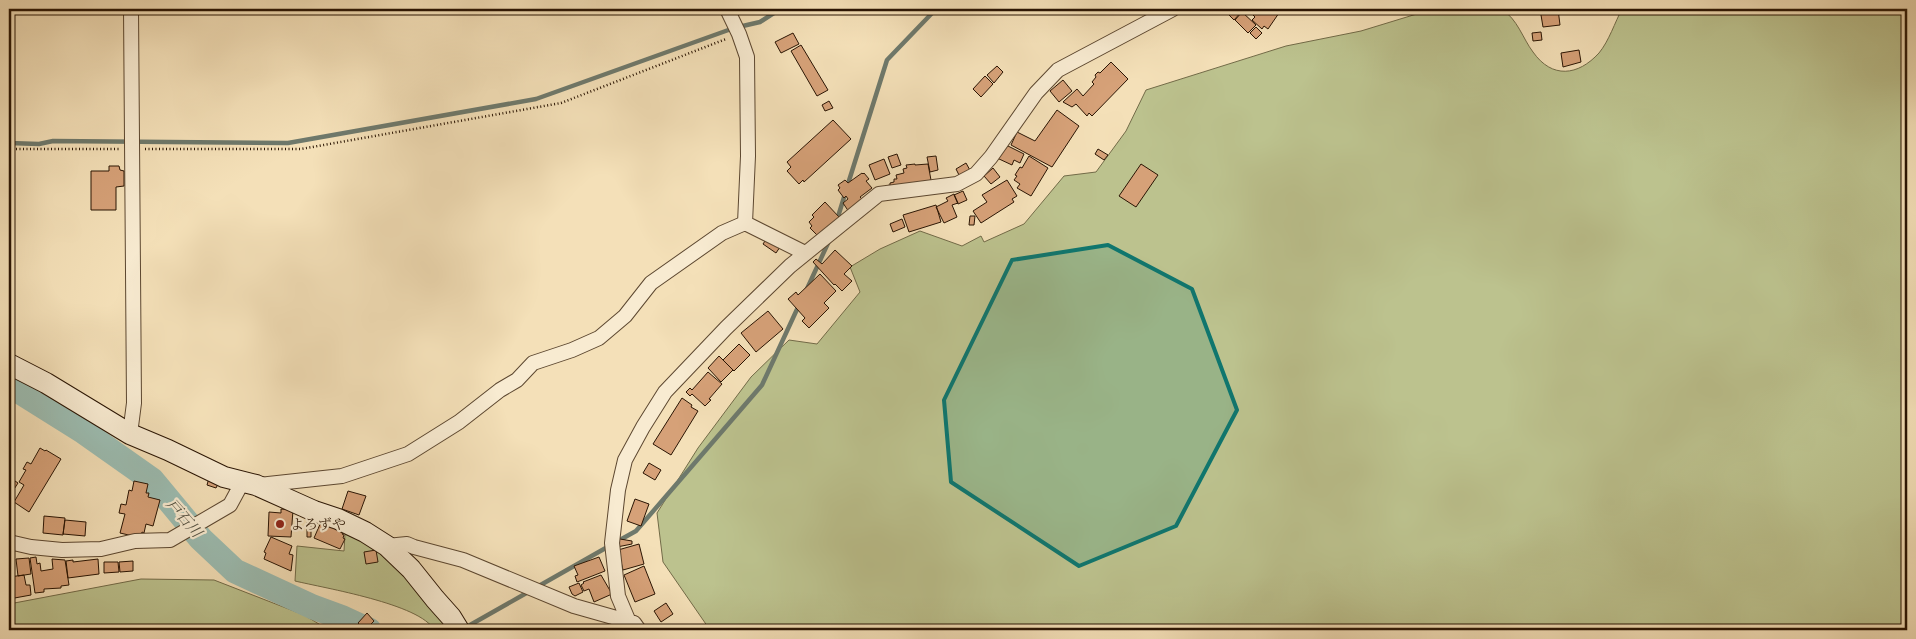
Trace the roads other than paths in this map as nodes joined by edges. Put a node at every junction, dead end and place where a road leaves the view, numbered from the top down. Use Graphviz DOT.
graph roads {
  1 [pos="131,9"];
  2 [pos="727,9"];
  3 [pos="1173,9"];
  4 [pos="745,223"];
  5 [pos="805,253"];
  6 [pos="9,364"];
  7 [pos="130,434"];
  8 [pos="249,483"];
  9 [pos="9,542"];
  10 [pos="387,546"];
  11 [pos="634,626"];
  12 [pos="459,630"];
  1 -- 7 [label="street"];
  2 -- 4 [label="street"];
  3 -- 5 [label="street"];
  4 -- 5 [label="street"];
  4 -- 8 [label="street"];
  5 -- 11 [label="street"];
  6 -- 7 [label="street"];
  7 -- 8 [label="street"];
  8 -- 9 [label="street"];
  8 -- 10 [label="street"];
  10 -- 11 [label="street"];
  10 -- 12 [label="street"];
}
